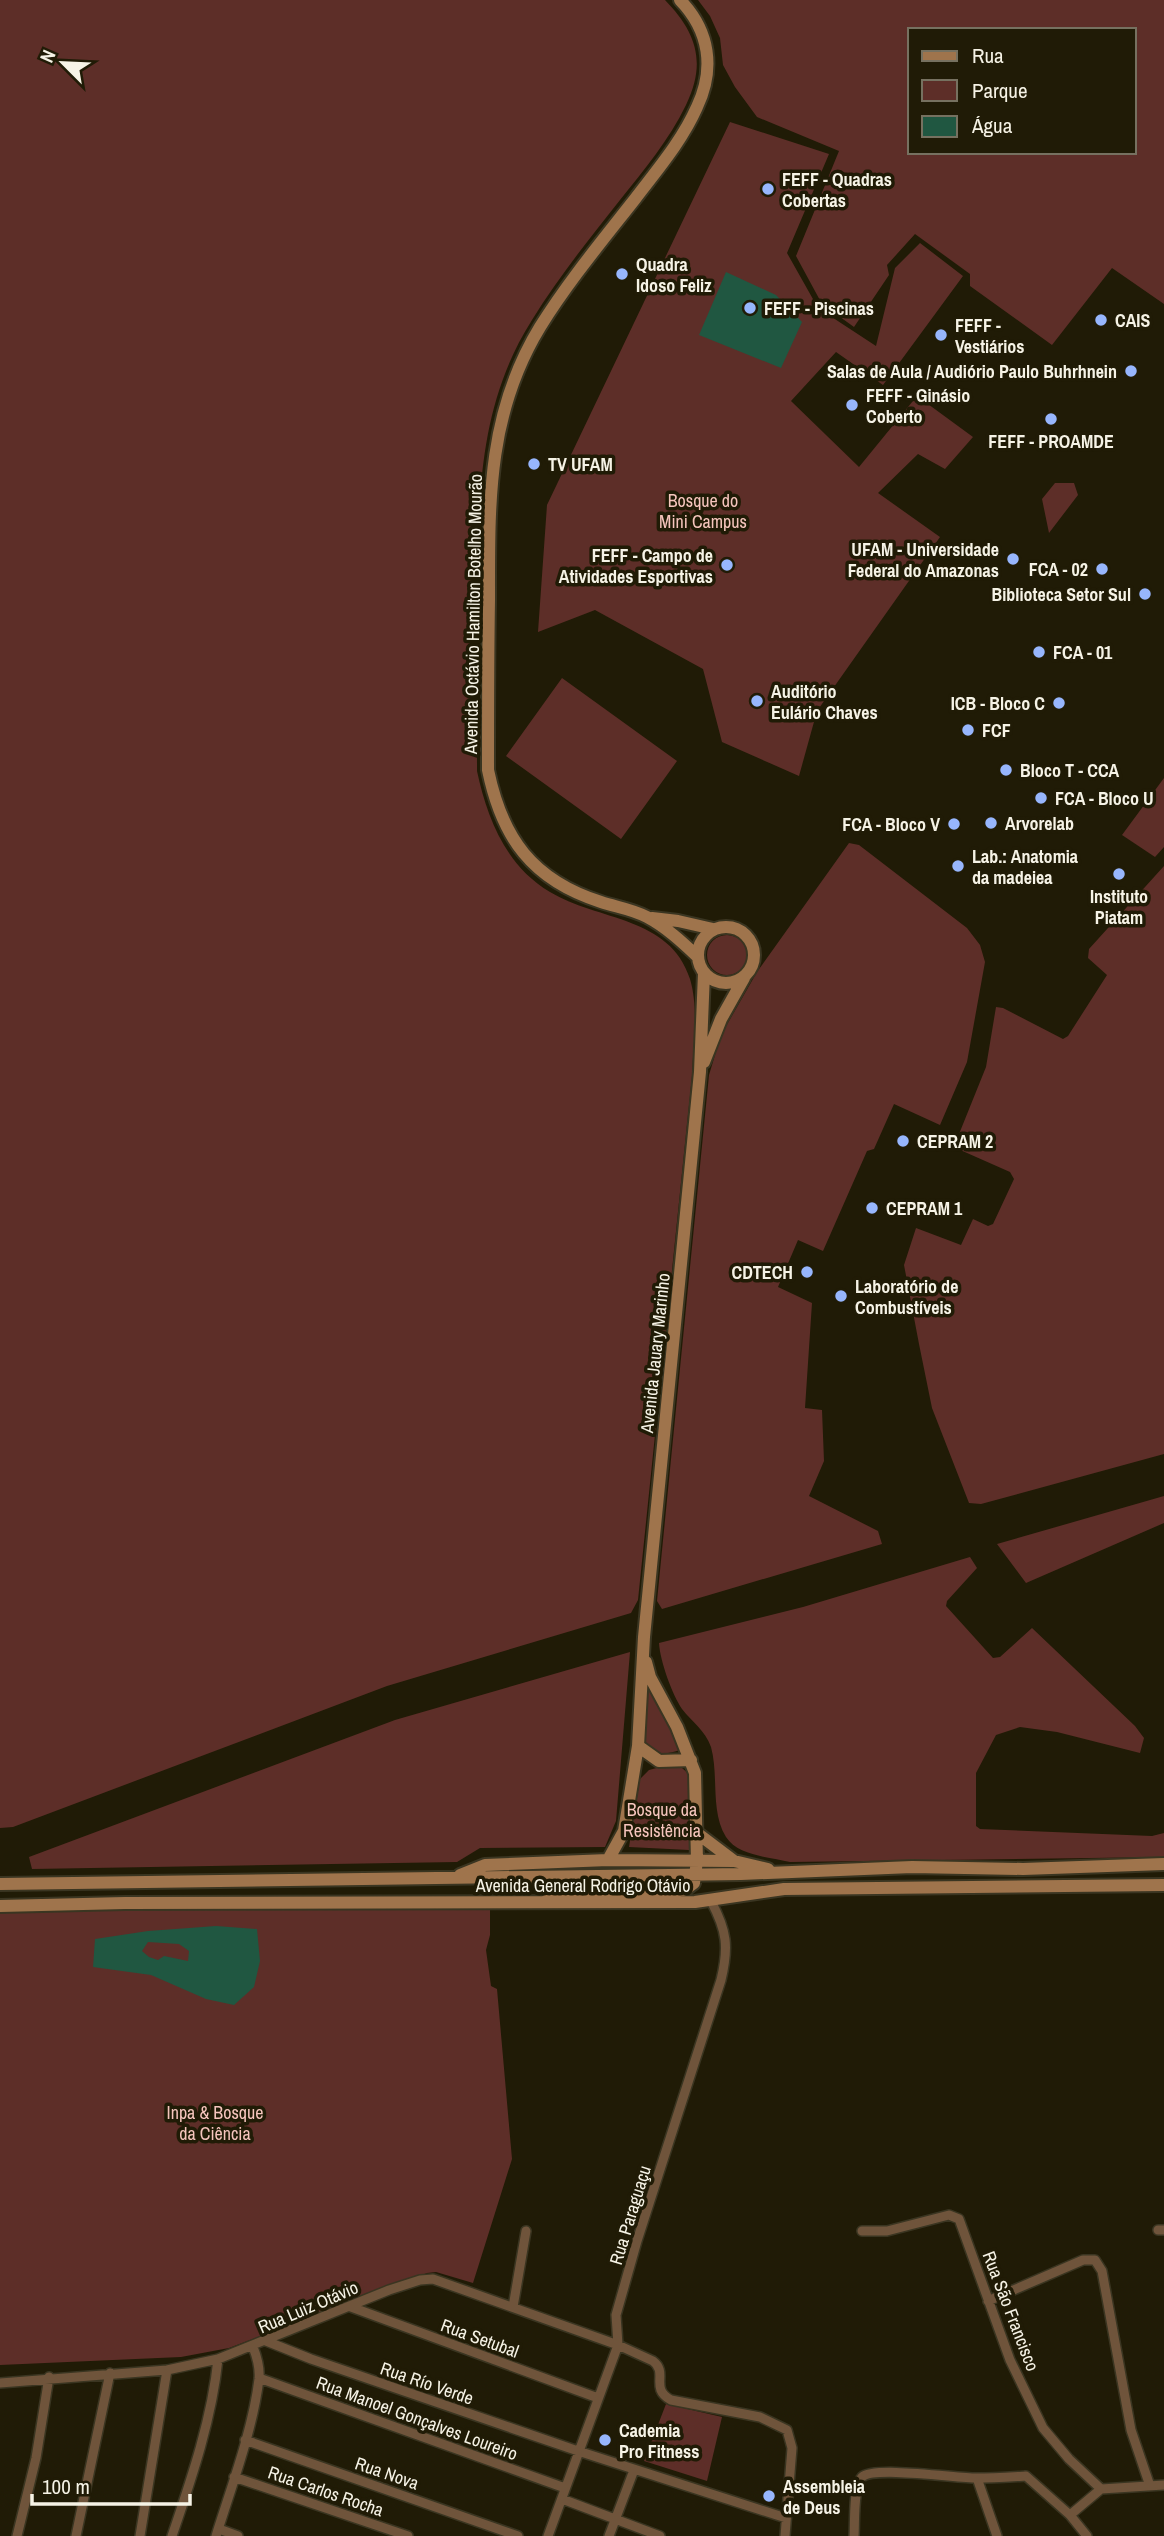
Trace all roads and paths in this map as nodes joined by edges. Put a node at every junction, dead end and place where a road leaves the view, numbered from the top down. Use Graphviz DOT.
graph roads {
  1 [pos="680,0"];
  2 [pos="648,917"];
  3 [pos="713,929"];
  4 [pos="698,957"];
  5 [pos="704,973"];
  6 [pos="745,977"];
  7 [pos="700,1072"];
  8 [pos="644,1637"];
  9 [pos="638,1746"];
  10 [pos="691,1760"];
  11 [pos="659,1761"];
  12 [pos="634,1772"];
  13 [pos="697,1833"];
  14 [pos="608,1860"];
  15 [pos="697,1861"];
  16 [pos="734,1861"];
  17 [pos="1164,1864"];
  18 [pos="786,1873"];
  19 [pos="695,1874"];
  20 [pos="452,1879"];
  21 [pos="0,1885"];
  22 [pos="1164,1885"];
  23 [pos="711,1901"];
  24 [pos="542,1902"];
  25 [pos="0,1906"];
  26 [pos="526,2231"];
  27 [pos="862,2231"];
  28 [pos="988,2301"];
  29 [pos="351,2307"];
  30 [pos="513,2307"];
  31 [pos="266,2342"];
  32 [pos="618,2345"];
  33 [pos="253,2347"];
  34 [pos="218,2360"];
  35 [pos="167,2370"];
  36 [pos="110,2373"];
  37 [pos="49,2377"];
  38 [pos="259,2378"];
  39 [pos="0,2383"];
  40 [pos="598,2398"];
  41 [pos="245,2440"];
  42 [pos="578,2451"];
  43 [pos="634,2470"];
  44 [pos="234,2477"];
  45 [pos="977,2478"];
  46 [pos="1164,2485"];
  47 [pos="1150,2486"];
  48 [pos="565,2488"];
  49 [pos="1101,2489"];
  50 [pos="562,2498"];
  51 [pos="1070,2515"];
  52 [pos="786,2518"];
  53 [pos="614,2519"];
  54 [pos="217,2532"];
  55 [pos="18,2536"];
  56 [pos="76,2536"];
  57 [pos="140,2536"];
  58 [pos="172,2536"];
  59 [pos="238,2536"];
  60 [pos="408,2536"];
  61 [pos="518,2536"];
  62 [pos="548,2536"];
  63 [pos="609,2536"];
  64 [pos="660,2536"];
  65 [pos="785,2536"];
  66 [pos="854,2536"];
  67 [pos="997,2536"];
  68 [pos="1087,2536"];
  1 -- 2 [label="street, Avenida Octávio Hamilton Botelho Mourão"];
  2 -- 3 [label="street, Avenida Octávio Hamilton Botelho Mourão"];
  2 -- 4 [label="street, Avenida Octávio Hamilton Botelho Mourão"];
  3 -- 4 [label="street"];
  3 -- 6 [label="street"];
  4 -- 5 [label="street"];
  5 -- 6 [label="street"];
  5 -- 7 [label="street, Avenida Jauary Marinho"];
  6 -- 7 [label="street, Avenida Jauary Marinho"];
  7 -- 8 [label="street, Avenida Jauary Marinho"];
  8 -- 9 [label="street, Avenida Jauary Marinho"];
  8 -- 10 [label="street, Avenida Jauary Marinho"];
  9 -- 11 [label="street"];
  9 -- 12 [label="street, Avenida Jauary Marinho"];
  10 -- 11 [label="street"];
  10 -- 13 [label="street, Avenida Jauary Marinho"];
  11 -- 12 [label="street"];
  12 -- 14 [label="street, Avenida Jauary Marinho"];
  13 -- 15 [label="street, Avenida Jauary Marinho"];
  13 -- 16 [label="street"];
  14 -- 15 [label="street, Avenida General Rodrigo Otávio"];
  14 -- 20 [label="street, Avenida General Rodrigo Otávio"];
  15 -- 16 [label="street, Avenida General Rodrigo Otávio"];
  15 -- 19 [label="street, Avenida Jauary Marinho"];
  16 -- 18 [label="street, Avenida General Rodrigo Otávio"];
  17 -- 18 [label="street, Avenida General Rodrigo Otávio"];
  18 -- 19 [label="street, Avenida General Rodrigo Otávio"];
  19 -- 20 [label="street, Avenida General Rodrigo Otávio"];
  19 -- 24 [label="street"];
  20 -- 21 [label="street, Avenida General Rodrigo Otávio"];
  22 -- 23 [label="street, Avenida General Rodrigo Otávio"];
  23 -- 24 [label="street, Avenida General Rodrigo Otávio"];
  23 -- 32 [label="street, Rua Paraguaçu"];
  24 -- 25 [label="street, Avenida General Rodrigo Otávio"];
  26 -- 30 [label="street"];
  27 -- 28 [label="street, Rua São Francisco"];
  28 -- 47 [label="street"];
  28 -- 49 [label="street, Rua São Francisco"];
  29 -- 30 [label="street, Rua Luiz Otávio"];
  29 -- 31 [label="street, Rua Luiz Otávio"];
  29 -- 40 [label="street, Rua Setubal"];
  30 -- 32 [label="street, Rua Luiz Otávio"];
  31 -- 33 [label="street, Rua Luiz Otávio"];
  31 -- 42 [label="street, Rua Río Verde"];
  32 -- 40 [label="street, Rua Paraguaçu"];
  32 -- 52 [label="street, Rua Luiz Otávio"];
  33 -- 34 [label="street, Rua Luiz Otávio"];
  33 -- 38 [label="street"];
  34 -- 35 [label="street, Rua Luiz Otávio"];
  34 -- 58 [label="street"];
  35 -- 36 [label="street, Rua Luiz Otávio"];
  35 -- 57 [label="street"];
  36 -- 37 [label="street, Rua Luiz Otávio"];
  36 -- 56 [label="street"];
  37 -- 39 [label="street, Rua Luiz Otávio"];
  37 -- 55 [label="street"];
  38 -- 41 [label="street"];
  38 -- 48 [label="street, Rua Manoel Gonçalves Loureiro"];
  40 -- 42 [label="street, Rua Paraguaçu"];
  41 -- 44 [label="street"];
  41 -- 61 [label="street, Rua Nova"];
  42 -- 43 [label="street, Rua Río Verde"];
  42 -- 48 [label="street, Rua Paraguaçu"];
  43 -- 52 [label="street, Rua Río Verde"];
  43 -- 53 [label="street"];
  44 -- 54 [label="street"];
  44 -- 60 [label="street, Rua Carlos Rocha"];
  45 -- 51 [label="street"];
  45 -- 66 [label="street"];
  45 -- 67 [label="street"];
  46 -- 47 [label="street"];
  47 -- 49 [label="street"];
  48 -- 50 [label="street, Rua Paraguaçu"];
  49 -- 51 [label="street"];
  50 -- 53 [label="street"];
  50 -- 62 [label="street, Rua Paraguaçu"];
  51 -- 68 [label="street"];
  52 -- 65 [label="street"];
  53 -- 63 [label="street"];
  53 -- 64 [label="street"];
  54 -- 59 [label="street"];
}
